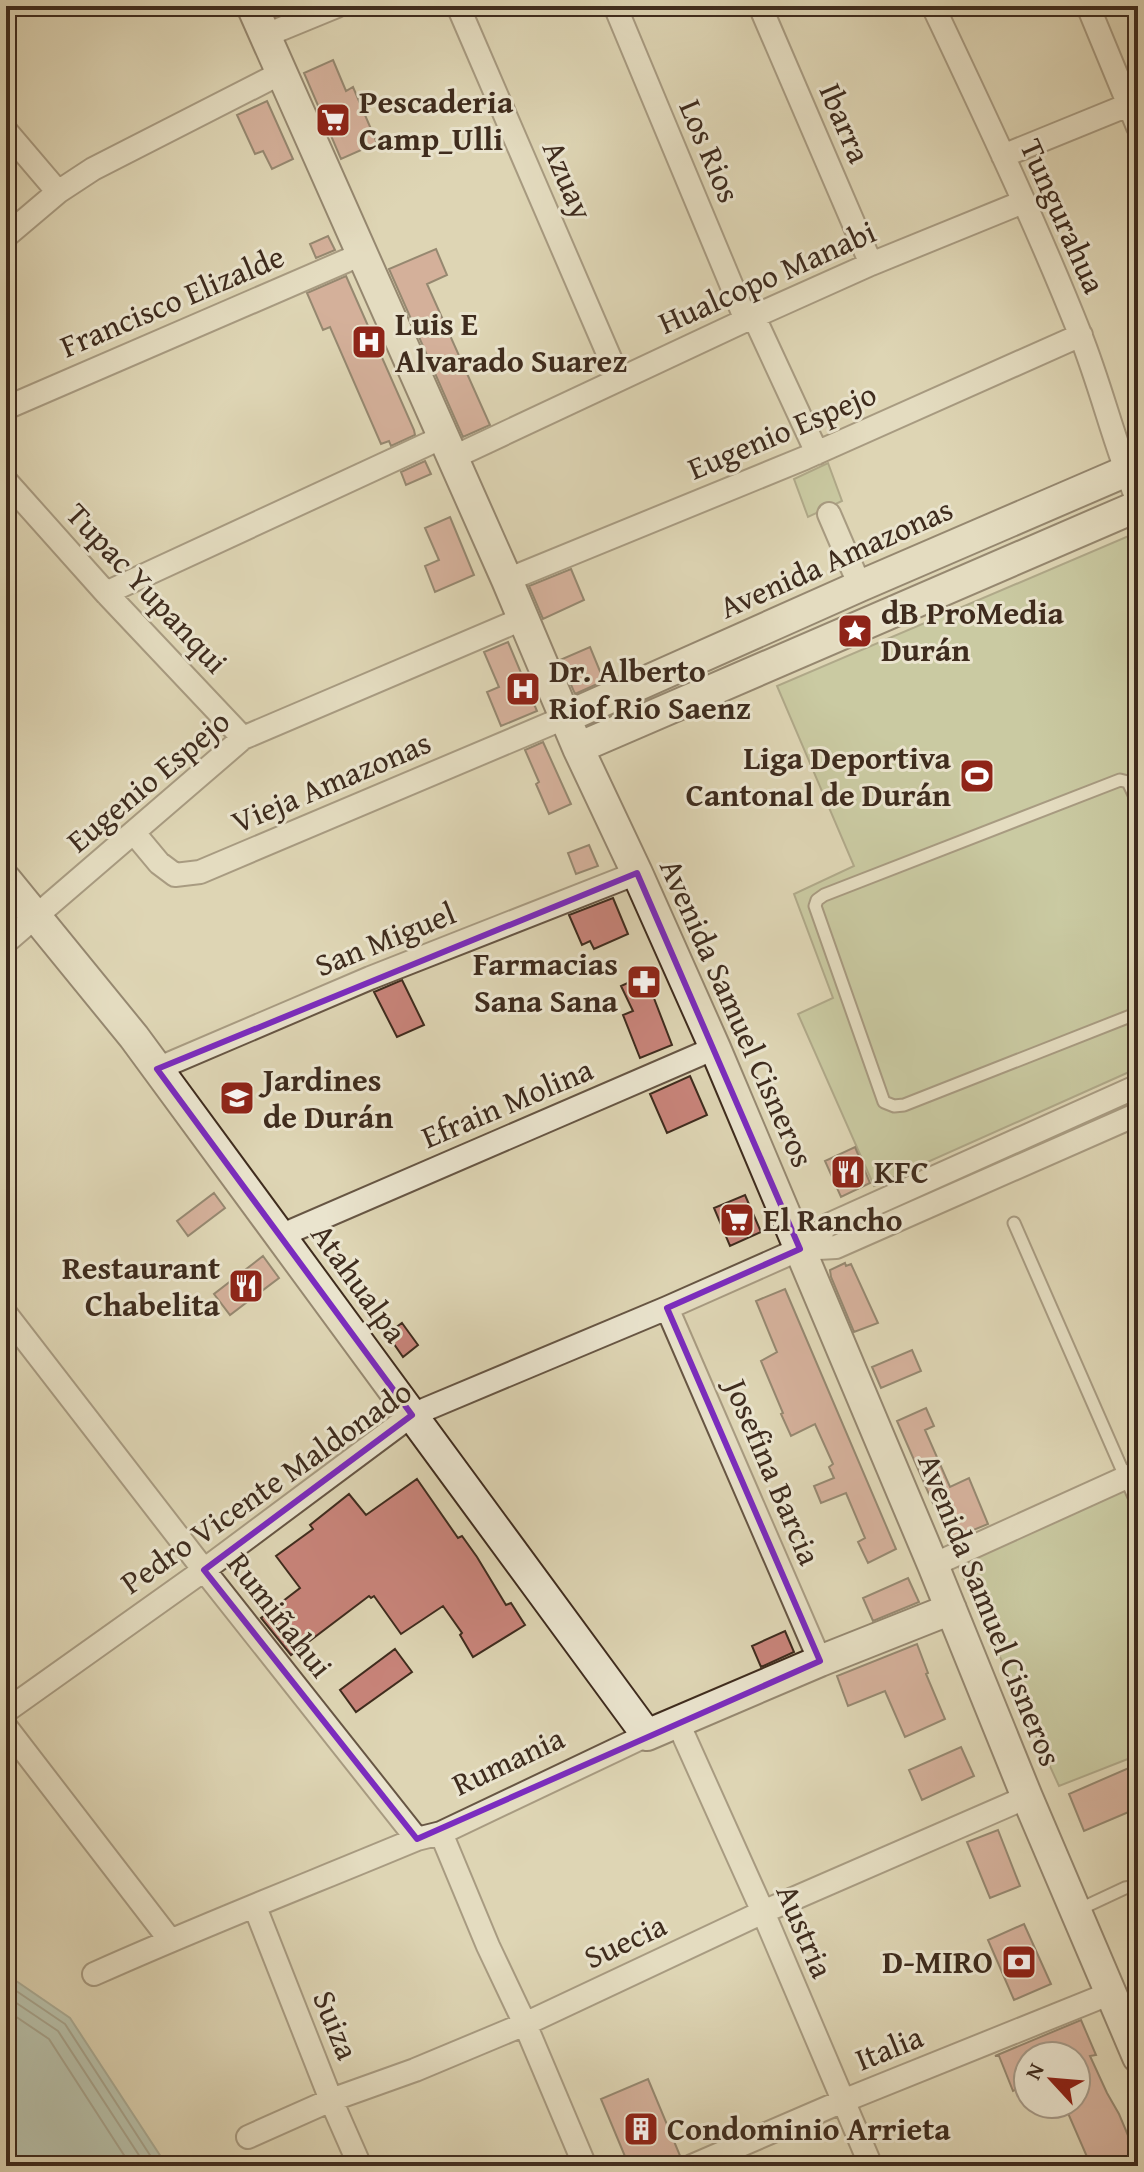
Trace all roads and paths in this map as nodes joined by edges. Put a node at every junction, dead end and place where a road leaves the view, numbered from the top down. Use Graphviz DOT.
graph roads {
  1 [pos="252,6"];
  2 [pos="337,6"];
  3 [pos="458,6"];
  4 [pos="615,6"];
  5 [pos="760,6"];
  6 [pos="933,6"];
  7 [pos="1088,6"];
  8 [pos="264,36"];
  9 [pos="281,73"];
  10 [pos="1133,103"];
  11 [pos="1138,127"];
  12 [pos="6,131"];
  13 [pos="1003,156"];
  14 [pos="58,192"];
  15 [pos="1023,202"];
  16 [pos="6,236"];
  17 [pos="362,254"];
  18 [pos="871,264"];
  19 [pos="750,318"];
  20 [pos="1081,335"];
  21 [pos="619,379"];
  22 [pos="6,408"];
  23 [pos="448,447"];
  24 [pos="817,453"];
  25 [pos="1132,468"];
  26 [pos="6,481"];
  27 [pos="1138,503"];
  28 [pos="829,514"];
  29 [pos="507,580"];
  30 [pos="860,586"];
  31 [pos="106,593"];
  32 [pos="522,619"];
  33 [pos="564,718"];
  34 [pos="243,738"];
  35 [pos="578,748"];
  36 [pos="1138,803"];
  37 [pos="134,833"];
  38 [pos="637,873"];
  39 [pos="6,880"];
  40 [pos="37,916"];
  41 [pos="6,942"];
  42 [pos="1138,1013"];
  43 [pos="715,1048"];
  44 [pos="157,1069"];
  45 [pos="1138,1086"];
  46 [pos="1138,1114"];
  47 [pos="1014,1223"];
  48 [pos="280,1236"];
  49 [pos="800,1249"];
  50 [pos="667,1308"];
  51 [pos="6,1314"];
  52 [pos="412,1415"];
  53 [pos="1132,1475"];
  54 [pos="1138,1506"];
  55 [pos="933,1565"];
  56 [pos="204,1570"];
  57 [pos="951,1609"];
  58 [pos="820,1661"];
  59 [pos="6,1711"];
  60 [pos="678,1723"];
  61 [pos="6,1727"];
  62 [pos="647,1735"];
  63 [pos="1027,1797"];
  64 [pos="441,1833"];
  65 [pos="417,1839"];
  66 [pos="1138,1893"];
  67 [pos="255,1907"];
  68 [pos="1077,1910"];
  69 [pos="763,1912"];
  70 [pos="170,1940"];
  71 [pos="94,1974"];
  72 [pos="1111,1993"];
  73 [pos="525,2024"];
  74 [pos="1138,2057"];
  75 [pos="331,2100"];
  76 [pos="843,2101"];
  77 [pos="248,2137"];
  78 [pos="360,2166"];
  79 [pos="585,2166"];
  80 [pos="692,2166"];
  81 [pos="871,2166"];
  1 -- 8 [label="street, Avenida Samuel Cisneros"];
  2 -- 8 [label="street"];
  3 -- 21 [label="street, Azuay"];
  4 -- 19 [label="street, Los Rios"];
  5 -- 18 [label="street, Ibarra"];
  6 -- 13 [label="street, Tungurahua"];
  7 -- 10 [label="street"];
  8 -- 9 [label="street, Avenida Samuel Cisneros"];
  9 -- 14 [label="street"];
  9 -- 17 [label="street, Avenida Samuel Cisneros"];
  10 -- 11 [label="street"];
  10 -- 13 [label="street"];
  12 -- 14 [label="street"];
  13 -- 15 [label="street, Tungurahua"];
  14 -- 16 [label="street"];
  15 -- 18 [label="street, Hualcopo Manabi"];
  15 -- 20 [label="street, Tungurahua"];
  17 -- 22 [label="street, Francisco Elizalde"];
  17 -- 23 [label="street, Avenida Samuel Cisneros"];
  18 -- 19 [label="street, Hualcopo Manabi"];
  19 -- 21 [label="street, Hualcopo Manabi"];
  19 -- 24 [label="street, Los Rios"];
  20 -- 24 [label="street, Eugenio Espejo"];
  20 -- 25 [label="street, Tungurahua"];
  21 -- 23 [label="street, Hualcopo Manabi"];
  23 -- 29 [label="street, Avenida Samuel Cisneros"];
  23 -- 31 [label="street, Hualcopo Manabi"];
  24 -- 29 [label="street, Eugenio Espejo"];
  25 -- 27 [label="street, Tungurahua"];
  25 -- 30 [label="street, Avenida Amazonas"];
  26 -- 31 [label="street, Tupac Yupanqui"];
  27 -- 35 [label="street"];
  28 -- 30 [label="street"];
  29 -- 32 [label="street, Avenida Samuel Cisneros"];
  30 -- 33 [label="street, Avenida Amazonas"];
  31 -- 34 [label="street, Tupac Yupanqui"];
  32 -- 33 [label="street, Avenida Samuel Cisneros"];
  32 -- 34 [label="street, Eugenio Espejo"];
  33 -- 35 [label="street, Avenida Samuel Cisneros"];
  33 -- 37 [label="street, Vieja Amazonas"];
  34 -- 37 [label="street, Eugenio Espejo"];
  35 -- 38 [label="street, Avenida Samuel Cisneros"];
  36 -- 42 [label="lane"];
  37 -- 40 [label="street, Eugenio Espejo"];
  38 -- 43 [label="street, Avenida Samuel Cisneros"];
  38 -- 44 [label="street, San Miguel"];
  39 -- 40 [label="street, Atahualpa"];
  40 -- 41 [label="street, Eugenio Espejo"];
  40 -- 44 [label="street, Atahualpa"];
  43 -- 48 [label="street, Efrain Molina"];
  43 -- 49 [label="street, Avenida Samuel Cisneros"];
  44 -- 48 [label="street, Atahualpa"];
  45 -- 49 [label="street"];
  46 -- 49 [label="street"];
  47 -- 53 [label="lane"];
  48 -- 52 [label="street, Atahualpa"];
  49 -- 50 [label="street, Pedro Vicente Maldonado"];
  49 -- 55 [label="street, Avenida Samuel Cisneros"];
  50 -- 52 [label="street, Pedro Vicente Maldonado"];
  50 -- 58 [label="street, Josefina Barcia"];
  51 -- 56 [label="street, Rumiñahui"];
  52 -- 56 [label="street, Pedro Vicente Maldonado"];
  52 -- 62 [label="street, Atahualpa"];
  53 -- 54 [label="lane"];
  53 -- 55 [label="street"];
  55 -- 57 [label="street, Avenida Samuel Cisneros"];
  56 -- 59 [label="street, Pedro Vicente Maldonado"];
  56 -- 65 [label="street, Rumiñahui"];
  57 -- 58 [label="street, Rumania"];
  57 -- 63 [label="street, Avenida Samuel Cisneros"];
  58 -- 60 [label="street, Rumania"];
  60 -- 62 [label="street, Rumania"];
  60 -- 69 [label="street, Austria"];
  61 -- 70 [label="street"];
  62 -- 64 [label="street, Rumania"];
  63 -- 68 [label="street, Avenida Samuel Cisneros"];
  63 -- 69 [label="street, Suecia"];
  64 -- 65 [label="street, Rumania"];
  64 -- 73 [label="street"];
  65 -- 67 [label="street, Rumania"];
  66 -- 68 [label="lane"];
  67 -- 70 [label="street, Rumania"];
  67 -- 75 [label="street, Suiza"];
  68 -- 72 [label="street, Avenida Samuel Cisneros"];
  69 -- 73 [label="street, Suecia"];
  69 -- 76 [label="street, Austria"];
  70 -- 71 [label="street, Rumania"];
  72 -- 74 [label="street, Avenida Samuel Cisneros"];
  72 -- 76 [label="street, Italia"];
  73 -- 75 [label="street, Suecia"];
  73 -- 79 [label="street"];
  75 -- 77 [label="street, Suecia"];
  75 -- 78 [label="street, Suiza"];
  76 -- 80 [label="street, Italia"];
  76 -- 81 [label="street, Austria"];
}
